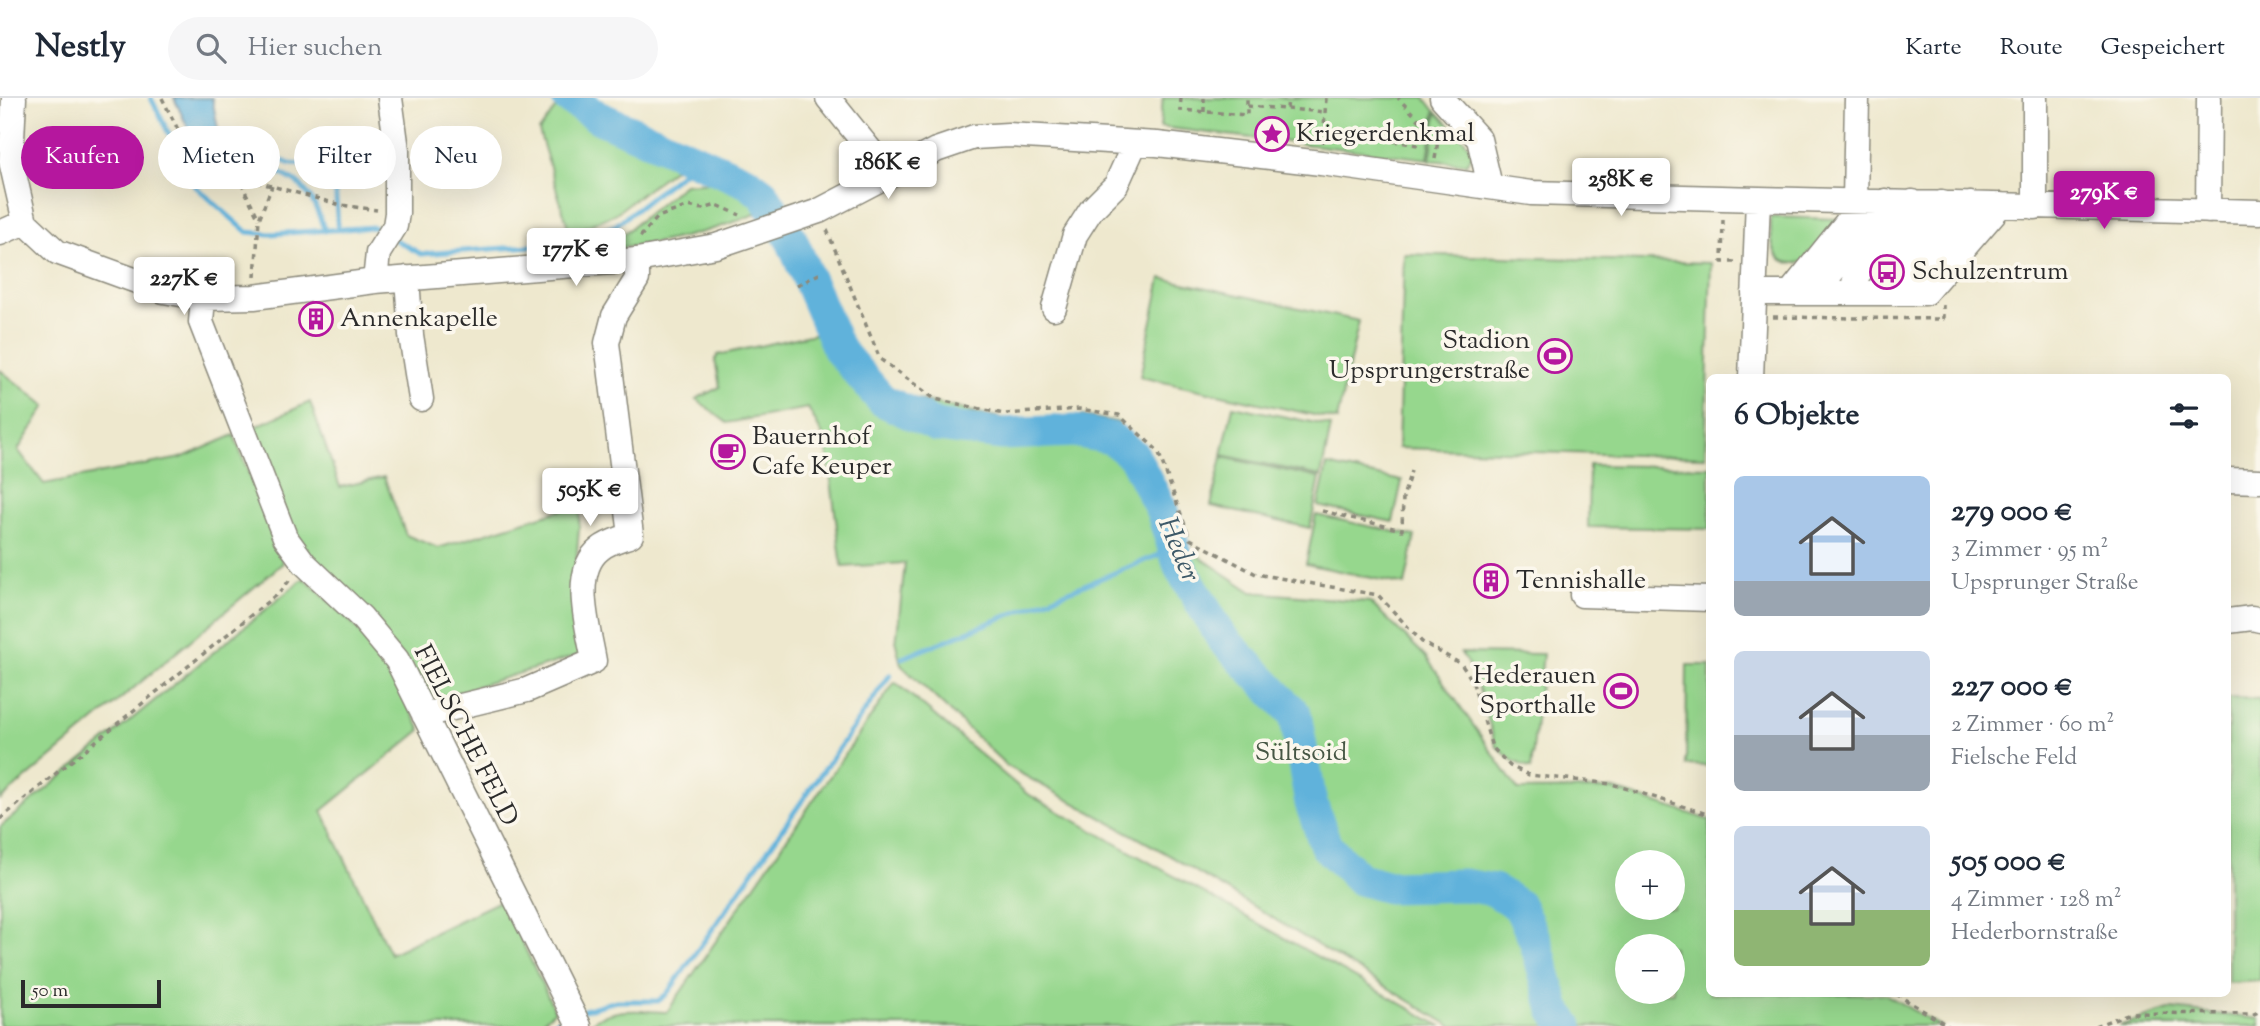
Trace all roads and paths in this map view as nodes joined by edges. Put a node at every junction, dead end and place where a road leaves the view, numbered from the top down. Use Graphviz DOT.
graph roads {
  1 [pos="14,98"];
  2 [pos="162,98"];
  3 [pos="390,98"];
  4 [pos="828,98"];
  5 [pos="1181,98"];
  6 [pos="1204,98"];
  7 [pos="1247,98"];
  8 [pos="1288,98"];
  9 [pos="1325,98"];
  10 [pos="1398,98"];
  11 [pos="1857,98"];
  12 [pos="2035,98"];
  13 [pos="2209,98"];
  14 [pos="1443,99"];
  15 [pos="1247,106"];
  16 [pos="1287,109"];
  17 [pos="1204,112"];
  18 [pos="1325,112"];
  19 [pos="176,126"];
  20 [pos="1324,130"];
  21 [pos="1135,143"];
  22 [pos="1321,163"];
  23 [pos="890,175"];
  24 [pos="1432,178"];
  25 [pos="1490,186"];
  26 [pos="280,188"];
  27 [pos="244,189"];
  28 [pos="271,189"];
  29 [pos="1723,198"];
  30 [pos="1758,199"];
  31 [pos="1868,201"];
  32 [pos="1913,202"];
  33 [pos="1942,203"];
  34 [pos="1971,204"];
  35 [pos="2001,205"];
  36 [pos="2035,207"];
  37 [pos="2208,212"];
  38 [pos="2260,212"];
  39 [pos="811,214"];
  40 [pos="259,219"];
  41 [pos="396,219"];
  42 [pos="24,222"];
  43 [pos="757,232"];
  44 [pos="0,233"];
  45 [pos="639,260"];
  46 [pos="1755,262"];
  47 [pos="821,273"];
  48 [pos="407,278"];
  49 [pos="375,281"];
  50 [pos="797,285"];
  51 [pos="1754,293"];
  52 [pos="1790,293"];
  53 [pos="1823,293"];
  54 [pos="1851,293"];
  55 [pos="1878,293"];
  56 [pos="1905,293"];
  57 [pos="254,297"];
  58 [pos="203,298"];
  59 [pos="1054,307"];
  60 [pos="1751,374"];
  61 [pos="421,399"];
  62 [pos="1411,471"];
  63 [pos="2231,480"];
  64 [pos="2260,481"];
  65 [pos="1322,511"];
  66 [pos="304,563"];
  67 [pos="1582,595"];
  68 [pos="1706,599"];
  69 [pos="2231,621"];
  70 [pos="2260,621"];
  71 [pos="424,715"];
  72 [pos="1706,814"];
  73 [pos="0,819"];
  74 [pos="1901,997"];
  75 [pos="2260,1011"];
  76 [pos="579,1026"];
  77 [pos="1948,1026"];
  78 [pos="2095,1026"];
  1 -- 42 [label="street"];
  2 -- 19 [label="path"];
  3 -- 41 [label="street"];
  4 -- 23 [label="street"];
  5 -- 17 [label="path"];
  6 -- 17 [label="path"];
  7 -- 15 [label="path"];
  8 -- 16 [label="path"];
  9 -- 18 [label="path"];
  10 -- 20 [label="path"];
  11 -- 31 [label="street"];
  12 -- 36 [label="street"];
  13 -- 37 [label="street"];
  14 -- 24 [label="path"];
  14 -- 25 [label="street"];
  15 -- 16 [label="path"];
  15 -- 17 [label="path"];
  16 -- 18 [label="path"];
  18 -- 20 [label="path"];
  20 -- 22 [label="path"];
  21 -- 22 [label="street"];
  21 -- 23 [label="street"];
  21 -- 59 [label="street"];
  22 -- 24 [label="street"];
  23 -- 39 [label="street"];
  24 -- 25 [label="street"];
  25 -- 29 [label="street"];
  26 -- 41 [label="path"];
  27 -- 40 [label="path"];
  28 -- 40 [label="path"];
  29 -- 30 [label="street"];
  29 -- 46 [label="path"];
  30 -- 31 [label="street"];
  30 -- 46 [label="street"];
  31 -- 32 [label="street"];
  31 -- 52 [label="street"];
  31 -- 53 [label="street"];
  32 -- 33 [label="street"];
  32 -- 54 [label="street"];
  33 -- 34 [label="street"];
  33 -- 55 [label="street"];
  34 -- 35 [label="street"];
  34 -- 56 [label="street"];
  35 -- 36 [label="street"];
  35 -- 56 [label="street"];
  36 -- 37 [label="street"];
  37 -- 38 [label="street"];
  39 -- 43 [label="street"];
  39 -- 72 [label="path"];
  40 -- 57 [label="path"];
  41 -- 49 [label="street"];
  42 -- 44 [label="street"];
  42 -- 58 [label="street"];
  43 -- 45 [label="street"];
  43 -- 45 [label="path"];
  45 -- 48 [label="street"];
  45 -- 71 [label="street"];
  46 -- 51 [label="street"];
  47 -- 50 [label="path"];
  48 -- 49 [label="street"];
  48 -- 61 [label="street"];
  49 -- 57 [label="street"];
  51 -- 52 [label="street"];
  51 -- 60 [label="street"];
  52 -- 53 [label="street"];
  53 -- 54 [label="street"];
  54 -- 55 [label="street"];
  55 -- 56 [label="street"];
  57 -- 58 [label="street"];
  58 -- 66 [label="street, FIELSCHE FELD"];
  62 -- 65 [label="path"];
  63 -- 64 [label="street"];
  66 -- 71 [label="street, FIELSCHE FELD"];
  66 -- 73 [label="path"];
  67 -- 68 [label="street"];
  69 -- 70 [label="street"];
  71 -- 76 [label="street, FIELSCHE FELD"];
  74 -- 77 [label="path"];
  75 -- 78 [label="path"];
}
